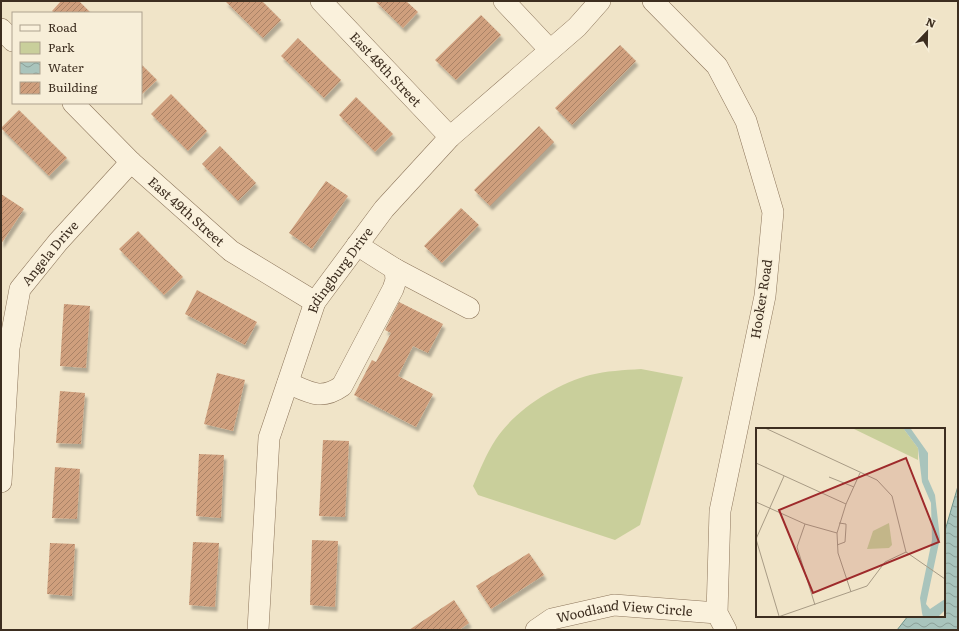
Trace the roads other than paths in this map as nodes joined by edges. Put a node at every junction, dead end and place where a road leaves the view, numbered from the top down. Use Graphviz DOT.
graph roads {
  1 [pos="321,1"];
  2 [pos="504,1"];
  3 [pos="600,1"];
  4 [pos="652,1"];
  5 [pos="1,29"];
  6 [pos="12,40"];
  7 [pos="550,50"];
  8 [pos="74,104"];
  9 [pos="450,137"];
  10 [pos="131,162"];
  11 [pos="357,245"];
  12 [pos="395,269"];
  13 [pos="316,302"];
  14 [pos="469,308"];
  15 [pos="288,383"];
  16 [pos="1,482"];
  17 [pos="722,621"];
  18 [pos="258,630"];
  19 [pos="536,630"];
  1 -- 9 [label="street, East 48th Street"];
  2 -- 7 [label="street"];
  3 -- 7 [label="street, Edingburg Drive"];
  4 -- 17 [label="street, Hooker Road"];
  5 -- 6 [label="street"];
  7 -- 9 [label="street, Edingburg Drive"];
  8 -- 10 [label="street, East 49th Street"];
  9 -- 11 [label="street, Edingburg Drive"];
  10 -- 13 [label="street, East 49th Street"];
  10 -- 16 [label="street, Angela Drive"];
  11 -- 12 [label="street"];
  11 -- 13 [label="street, Edingburg Drive"];
  12 -- 14 [label="street"];
  12 -- 15 [label="street"];
  13 -- 15 [label="street, Edingburg Drive"];
  15 -- 18 [label="street, Edingburg Drive"];
  17 -- 19 [label="street, Woodland View Circle"];
}
